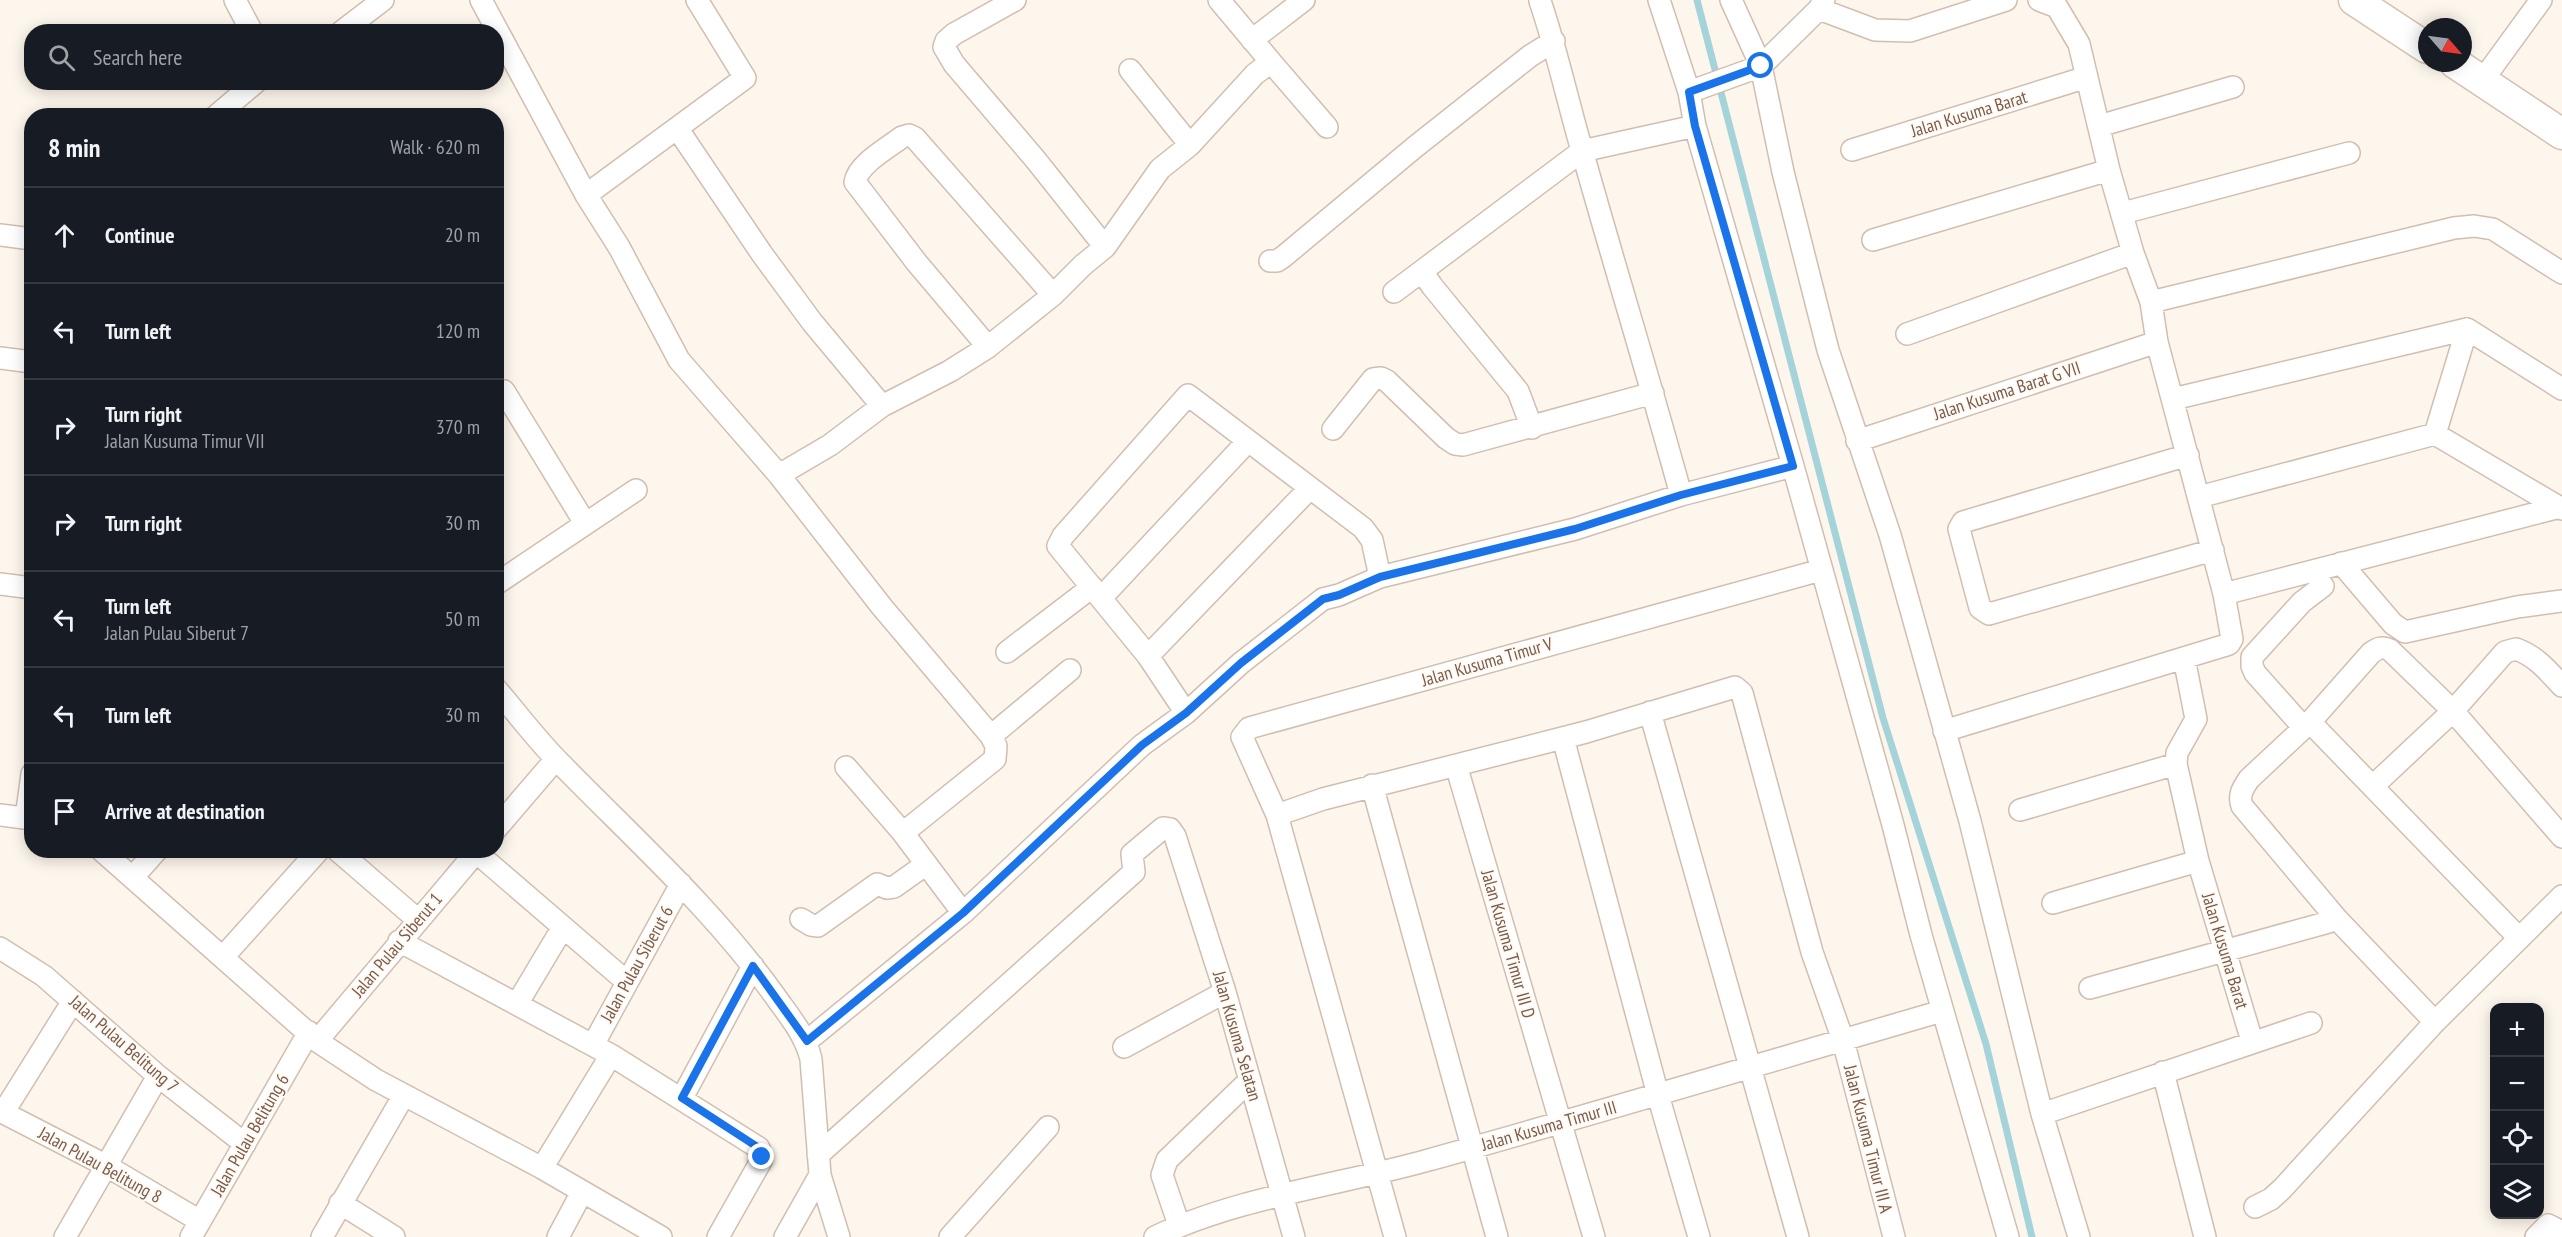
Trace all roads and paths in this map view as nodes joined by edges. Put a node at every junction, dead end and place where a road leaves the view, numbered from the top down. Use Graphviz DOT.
graph roads {
  1 [pos="235,0"];
  2 [pos="382,0"];
  3 [pos="481,0"];
  4 [pos="697,0"];
  5 [pos="1015,0"];
  6 [pos="1219,0"];
  7 [pos="1304,0"];
  8 [pos="1659,0"];
  9 [pos="1731,0"];
  10 [pos="2006,0"];
  11 [pos="2039,0"];
  12 [pos="2354,0"];
  13 [pos="2541,0"];
  14 [pos="1540,1"];
  15 [pos="1821,5"];
  16 [pos="248,24"];
  17 [pos="350,24"];
  18 [pos="494,24"];
  19 [pos="1252,40"];
  20 [pos="1554,41"];
  21 [pos="2418,42"];
  22 [pos="504,43"];
  23 [pos="1271,62"];
  24 [pos="1761,66"];
  25 [pos="1130,70"];
  26 [pos="2468,72"];
  27 [pos="2087,77"];
  28 [pos="2482,81"];
  29 [pos="2233,87"];
  30 [pos="247,90"];
  31 [pos="1696,90"];
  32 [pos="225,108"];
  33 [pos="1695,126"];
  34 [pos="2099,126"];
  35 [pos="1327,127"];
  36 [pos="677,128"];
  37 [pos="2562,134"];
  38 [pos="1190,145"];
  39 [pos="1852,150"];
  40 [pos="1582,151"];
  41 [pos="2349,153"];
  42 [pos="2109,170"];
  43 [pos="586,195"];
  44 [pos="2123,213"];
  45 [pos="0,235"];
  46 [pos="24,238"];
  47 [pos="1873,240"];
  48 [pos="1104,247"];
  49 [pos="2133,253"];
  50 [pos="1270,261"];
  51 [pos="1422,271"];
  52 [pos="2562,273"];
  53 [pos="1394,292"];
  54 [pos="1053,296"];
  55 [pos="2151,303"];
  56 [pos="2467,329"];
  57 [pos="1907,334"];
  58 [pos="2157,342"];
  59 [pos="988,347"];
  60 [pos="0,358"];
  61 [pos="24,361"];
  62 [pos="2562,389"];
  63 [pos="504,391"];
  64 [pos="1653,393"];
  65 [pos="2173,399"];
  66 [pos="882,406"];
  67 [pos="1532,428"];
  68 [pos="1333,429"];
  69 [pos="2435,434"];
  70 [pos="1248,441"];
  71 [pos="1857,441"];
  72 [pos="2188,455"];
  73 [pos="1793,466"];
  74 [pos="779,475"];
  75 [pos="1310,488"];
  76 [pos="636,490"];
  77 [pos="1681,495"];
  78 [pos="2199,497"];
  79 [pos="2561,508"];
  80 [pos="585,523"];
  81 [pos="2213,550"];
  82 [pos="2341,563"];
  83 [pos="1821,570"];
  84 [pos="1380,577"];
  85 [pos="504,579"];
  86 [pos="0,584"];
  87 [pos="2323,586"];
  88 [pos="24,587"];
  89 [pos="1096,592"];
  90 [pos="2224,594"];
  91 [pos="2562,601"];
  92 [pos="1007,652"];
  93 [pos="1148,656"];
  94 [pos="2184,658"];
  95 [pos="1070,670"];
  96 [pos="2562,686"];
  97 [pos="504,698"];
  98 [pos="2453,711"];
  99 [pos="1650,712"];
  100 [pos="1186,713"];
  101 [pos="2307,725"];
  102 [pos="1944,731"];
  103 [pos="991,736"];
  104 [pos="1563,738"];
  105 [pos="556,759"];
  106 [pos="2176,764"];
  107 [pos="1456,765"];
  108 [pos="846,766"];
  109 [pos="1372,785"];
  110 [pos="2373,786"];
  111 [pos="2020,810"];
  112 [pos="0,815"];
  113 [pos="1277,815"];
  114 [pos="24,817"];
  115 [pos="504,820"];
  116 [pos="903,833"];
  117 [pos="2562,837"];
  118 [pos="110,858"];
  119 [pos="150,858"];
  120 [pos="312,858"];
  121 [pos="346,858"];
  122 [pos="471,858"];
  123 [pos="485,858"];
  124 [pos="2198,861"];
  125 [pos="925,865"];
  126 [pos="133,877"];
  127 [pos="681,884"];
  128 [pos="2562,896"];
  129 [pos="2053,903"];
  130 [pos="963,913"];
  131 [pos="801,919"];
  132 [pos="418,920"];
  133 [pos="2330,922"];
  134 [pos="563,927"];
  135 [pos="2519,938"];
  136 [pos="399,941"];
  137 [pos="0,948"];
  138 [pos="2225,951"];
  139 [pos="224,957"];
  140 [pos="753,966"];
  141 [pos="627,982"];
  142 [pos="2090,988"];
  143 [pos="1225,992"];
  144 [pos="73,1001"];
  145 [pos="517,1004"];
  146 [pos="1942,1011"];
  147 [pos="2435,1022"];
  148 [pos="2311,1023"];
  149 [pos="313,1037"];
  150 [pos="1843,1040"];
  151 [pos="807,1041"];
  152 [pos="2252,1041"];
  153 [pos="1124,1047"];
  154 [pos="602,1050"];
  155 [pos="1751,1066"];
  156 [pos="2163,1072"];
  157 [pos="158,1076"];
  158 [pos="1250,1080"];
  159 [pos="404,1095"];
  160 [pos="1658,1095"];
  161 [pos="682,1098"];
  162 [pos="2,1112"];
  163 [pos="2042,1114"];
  164 [pos="1560,1123"];
  165 [pos="1048,1127"];
  166 [pos="245,1144"];
  167 [pos="1471,1148"];
  168 [pos="105,1165"];
  169 [pos="819,1165"];
  170 [pos="542,1168"];
  171 [pos="1376,1174"];
  172 [pos="582,1192"];
  173 [pos="1282,1195"];
  174 [pos="340,1203"];
  175 [pos="2255,1207"];
  176 [pos="1179,1226"];
  177 [pos="196,1229"];
  178 [pos="2562,1232"];
  179 [pos="65,1237"];
  180 [pos="322,1237"];
  181 [pos="394,1237"];
  182 [pos="558,1237"];
  183 [pos="661,1237"];
  184 [pos="718,1237"];
  185 [pos="785,1237"];
  186 [pos="838,1237"];
  187 [pos="950,1237"];
  188 [pos="1155,1237"];
  189 [pos="1294,1237"];
  190 [pos="1395,1237"];
  191 [pos="1497,1237"];
  192 [pos="1594,1237"];
  193 [pos="1700,1237"];
  194 [pos="1798,1237"];
  195 [pos="1894,1237"];
  196 [pos="2008,1237"];
  197 [pos="2079,1237"];
  198 [pos="2205,1237"];
  199 [pos="2535,1237"];
  1 -- 16 [label="street"];
  2 -- 17 [label="street"];
  3 -- 18 [label="street"];
  4 -- 36 [label="street"];
  5 -- 48 [label="street"];
  6 -- 19 [label="street"];
  7 -- 19 [label="street"];
  8 -- 31 [label="street"];
  9 -- 24 [label="street"];
  10 -- 15 [label="street"];
  11 -- 27 [label="street"];
  12 -- 21 [label="street"];
  13 -- 28 [label="street"];
  14 -- 20 [label="street"];
  15 -- 24 [label="street"];
  19 -- 23 [label="street"];
  20 -- 40 [label="street"];
  20 -- 50 [label="street"];
  22 -- 43 [label="street"];
  23 -- 35 [label="street"];
  23 -- 38 [label="street"];
  24 -- 31 [label="street"];
  24 -- 71 [label="street"];
  25 -- 38 [label="street"];
  26 -- 28 [label="street"];
  27 -- 34 [label="street"];
  27 -- 39 [label="street, Jalan Kusuma Barat"];
  28 -- 37 [label="street"];
  29 -- 34 [label="street"];
  30 -- 32 [label="street"];
  31 -- 33 [label="street"];
  33 -- 40 [label="street"];
  33 -- 73 [label="street"];
  34 -- 42 [label="street"];
  36 -- 43 [label="street"];
  36 -- 66 [label="street"];
  38 -- 48 [label="street"];
  40 -- 51 [label="street"];
  40 -- 64 [label="street"];
  41 -- 44 [label="street"];
  42 -- 44 [label="street"];
  42 -- 47 [label="street"];
  43 -- 74 [label="street"];
  44 -- 49 [label="street"];
  45 -- 46 [label="street"];
  48 -- 54 [label="street"];
  49 -- 55 [label="street"];
  49 -- 57 [label="street"];
  51 -- 53 [label="street"];
  51 -- 67 [label="street"];
  52 -- 55 [label="street"];
  54 -- 59 [label="street"];
  54 -- 59 [label="street"];
  55 -- 58 [label="street"];
  56 -- 62 [label="street"];
  56 -- 65 [label="street"];
  56 -- 69 [label="street"];
  58 -- 65 [label="street"];
  58 -- 71 [label="street, Jalan Kusuma Barat G VII"];
  59 -- 66 [label="street"];
  60 -- 61 [label="street"];
  63 -- 80 [label="street"];
  64 -- 67 [label="street"];
  64 -- 77 [label="street"];
  65 -- 72 [label="street"];
  66 -- 74 [label="street"];
  67 -- 68 [label="street"];
  69 -- 78 [label="street"];
  69 -- 79 [label="street"];
  70 -- 75 [label="street"];
  70 -- 89 [label="street"];
  70 -- 89 [label="street"];
  71 -- 102 [label="street"];
  72 -- 78 [label="street"];
  72 -- 81 [label="street"];
  73 -- 77 [label="street"];
  73 -- 83 [label="street"];
  74 -- 103 [label="street"];
  75 -- 84 [label="street"];
  75 -- 93 [label="street"];
  76 -- 80 [label="street"];
  77 -- 84 [label="street"];
  78 -- 81 [label="street"];
  79 -- 82 [label="street"];
  80 -- 85 [label="street"];
  81 -- 90 [label="street"];
  82 -- 90 [label="street"];
  82 -- 91 [label="street"];
  83 -- 113 [label="street, Jalan Kusuma Timur V"];
  83 -- 146 [label="street"];
  84 -- 100 [label="street"];
  86 -- 88 [label="street"];
  87 -- 101 [label="street"];
  89 -- 92 [label="street"];
  89 -- 93 [label="street"];
  90 -- 94 [label="street"];
  93 -- 100 [label="street"];
  94 -- 102 [label="street"];
  94 -- 106 [label="street"];
  95 -- 103 [label="street"];
  96 -- 98 [label="street"];
  97 -- 105 [label="street"];
  98 -- 101 [label="street"];
  98 -- 110 [label="street"];
  98 -- 117 [label="street"];
  99 -- 104 [label="street"];
  99 -- 150 [label="street, Jalan Kusuma Timur III A"];
  99 -- 155 [label="street"];
  100 -- 130 [label="street"];
  101 -- 110 [label="street"];
  101 -- 147 [label="street"];
  102 -- 163 [label="street"];
  103 -- 116 [label="street"];
  104 -- 107 [label="street"];
  104 -- 160 [label="street"];
  105 -- 115 [label="street"];
  105 -- 127 [label="street"];
  106 -- 111 [label="street"];
  106 -- 124 [label="street, Jalan Kusuma Barat"];
  107 -- 109 [label="street"];
  107 -- 164 [label="street, Jalan Kusuma Timur III D"];
  108 -- 116 [label="street"];
  109 -- 113 [label="street"];
  109 -- 167 [label="street"];
  110 -- 135 [label="street"];
  112 -- 114 [label="street"];
  113 -- 171 [label="street"];
  116 -- 125 [label="street"];
  118 -- 126 [label="street"];
  119 -- 126 [label="street"];
  120 -- 139 [label="street"];
  121 -- 132 [label="street"];
  122 -- 132 [label="street, Jalan Pulau Siberut 1"];
  123 -- 134 [label="street"];
  124 -- 129 [label="street"];
  124 -- 138 [label="street, Jalan Kusuma Barat"];
  125 -- 130 [label="street"];
  125 -- 131 [label="street"];
  126 -- 139 [label="street"];
  127 -- 140 [label="street"];
  127 -- 141 [label="street, Jalan Pulau Siberut 6"];
  128 -- 135 [label="street"];
  130 -- 151 [label="street"];
  132 -- 136 [label="street, Jalan Pulau Siberut 1"];
  133 -- 138 [label="street"];
  134 -- 141 [label="street"];
  134 -- 145 [label="street"];
  135 -- 147 [label="street"];
  136 -- 145 [label="street"];
  136 -- 149 [label="street, Jalan Pulau Siberut 1"];
  137 -- 144 [label="street, Jalan Pulau Belitung 7"];
  138 -- 142 [label="street"];
  138 -- 152 [label="street, Jalan Kusuma Barat"];
  139 -- 149 [label="street"];
  140 -- 151 [label="street"];
  140 -- 161 [label="street"];
  141 -- 154 [label="street, Jalan Pulau Siberut 6"];
  143 -- 153 [label="street"];
  143 -- 158 [label="street, Jalan Kusuma Selatan"];
  143 -- 169 [label="street, Jalan Kusuma Selatan"];
  144 -- 157 [label="street, Jalan Pulau Belitung 7"];
  144 -- 162 [label="street"];
  145 -- 154 [label="street"];
  146 -- 150 [label="street, Jalan Kusuma Timur III"];
  146 -- 196 [label="street"];
  147 -- 175 [label="street"];
  148 -- 152 [label="street"];
  149 -- 159 [label="street"];
  149 -- 166 [label="street, Jalan Pulau Belitung 6"];
  150 -- 155 [label="street, Jalan Kusuma Timur III"];
  150 -- 195 [label="street, Jalan Kusuma Timur III A"];
  151 -- 169 [label="street"];
  152 -- 156 [label="street"];
  154 -- 161 [label="street"];
  154 -- 170 [label="street, Jalan Pulau Siberut 6"];
  155 -- 160 [label="street, Jalan Kusuma Timur III"];
  155 -- 194 [label="street"];
  156 -- 163 [label="street"];
  156 -- 198 [label="street"];
  157 -- 166 [label="street, Jalan Pulau Belitung 7"];
  157 -- 168 [label="street"];
  158 -- 173 [label="street, Jalan Kusuma Selatan"];
  158 -- 176 [label="street"];
  159 -- 170 [label="street"];
  159 -- 174 [label="street"];
  160 -- 164 [label="street, Jalan Kusuma Timur III"];
  160 -- 193 [label="street"];
  161 -- 184 [label="street"];
  162 -- 168 [label="street, Jalan Pulau Belitung 8"];
  163 -- 197 [label="street"];
  164 -- 167 [label="street, Jalan Kusuma Timur III"];
  164 -- 192 [label="street, Jalan Kusuma Timur III D"];
  165 -- 187 [label="street"];
  166 -- 177 [label="street, Jalan Pulau Belitung 6"];
  167 -- 171 [label="street, Jalan Kusuma Timur III"];
  167 -- 191 [label="street"];
  168 -- 177 [label="street, Jalan Pulau Belitung 8"];
  168 -- 179 [label="street"];
  169 -- 185 [label="street"];
  169 -- 186 [label="street"];
  170 -- 172 [label="street"];
  171 -- 173 [label="street, Jalan Kusuma Timur III"];
  171 -- 190 [label="street"];
  172 -- 182 [label="street"];
  172 -- 183 [label="street"];
  173 -- 176 [label="street, Jalan Kusuma Timur III"];
  173 -- 189 [label="street, Jalan Kusuma Selatan"];
  174 -- 180 [label="street"];
  174 -- 181 [label="street"];
  176 -- 188 [label="street, Jalan Kusuma Timur III"];
  178 -- 199 [label="street"];
}
